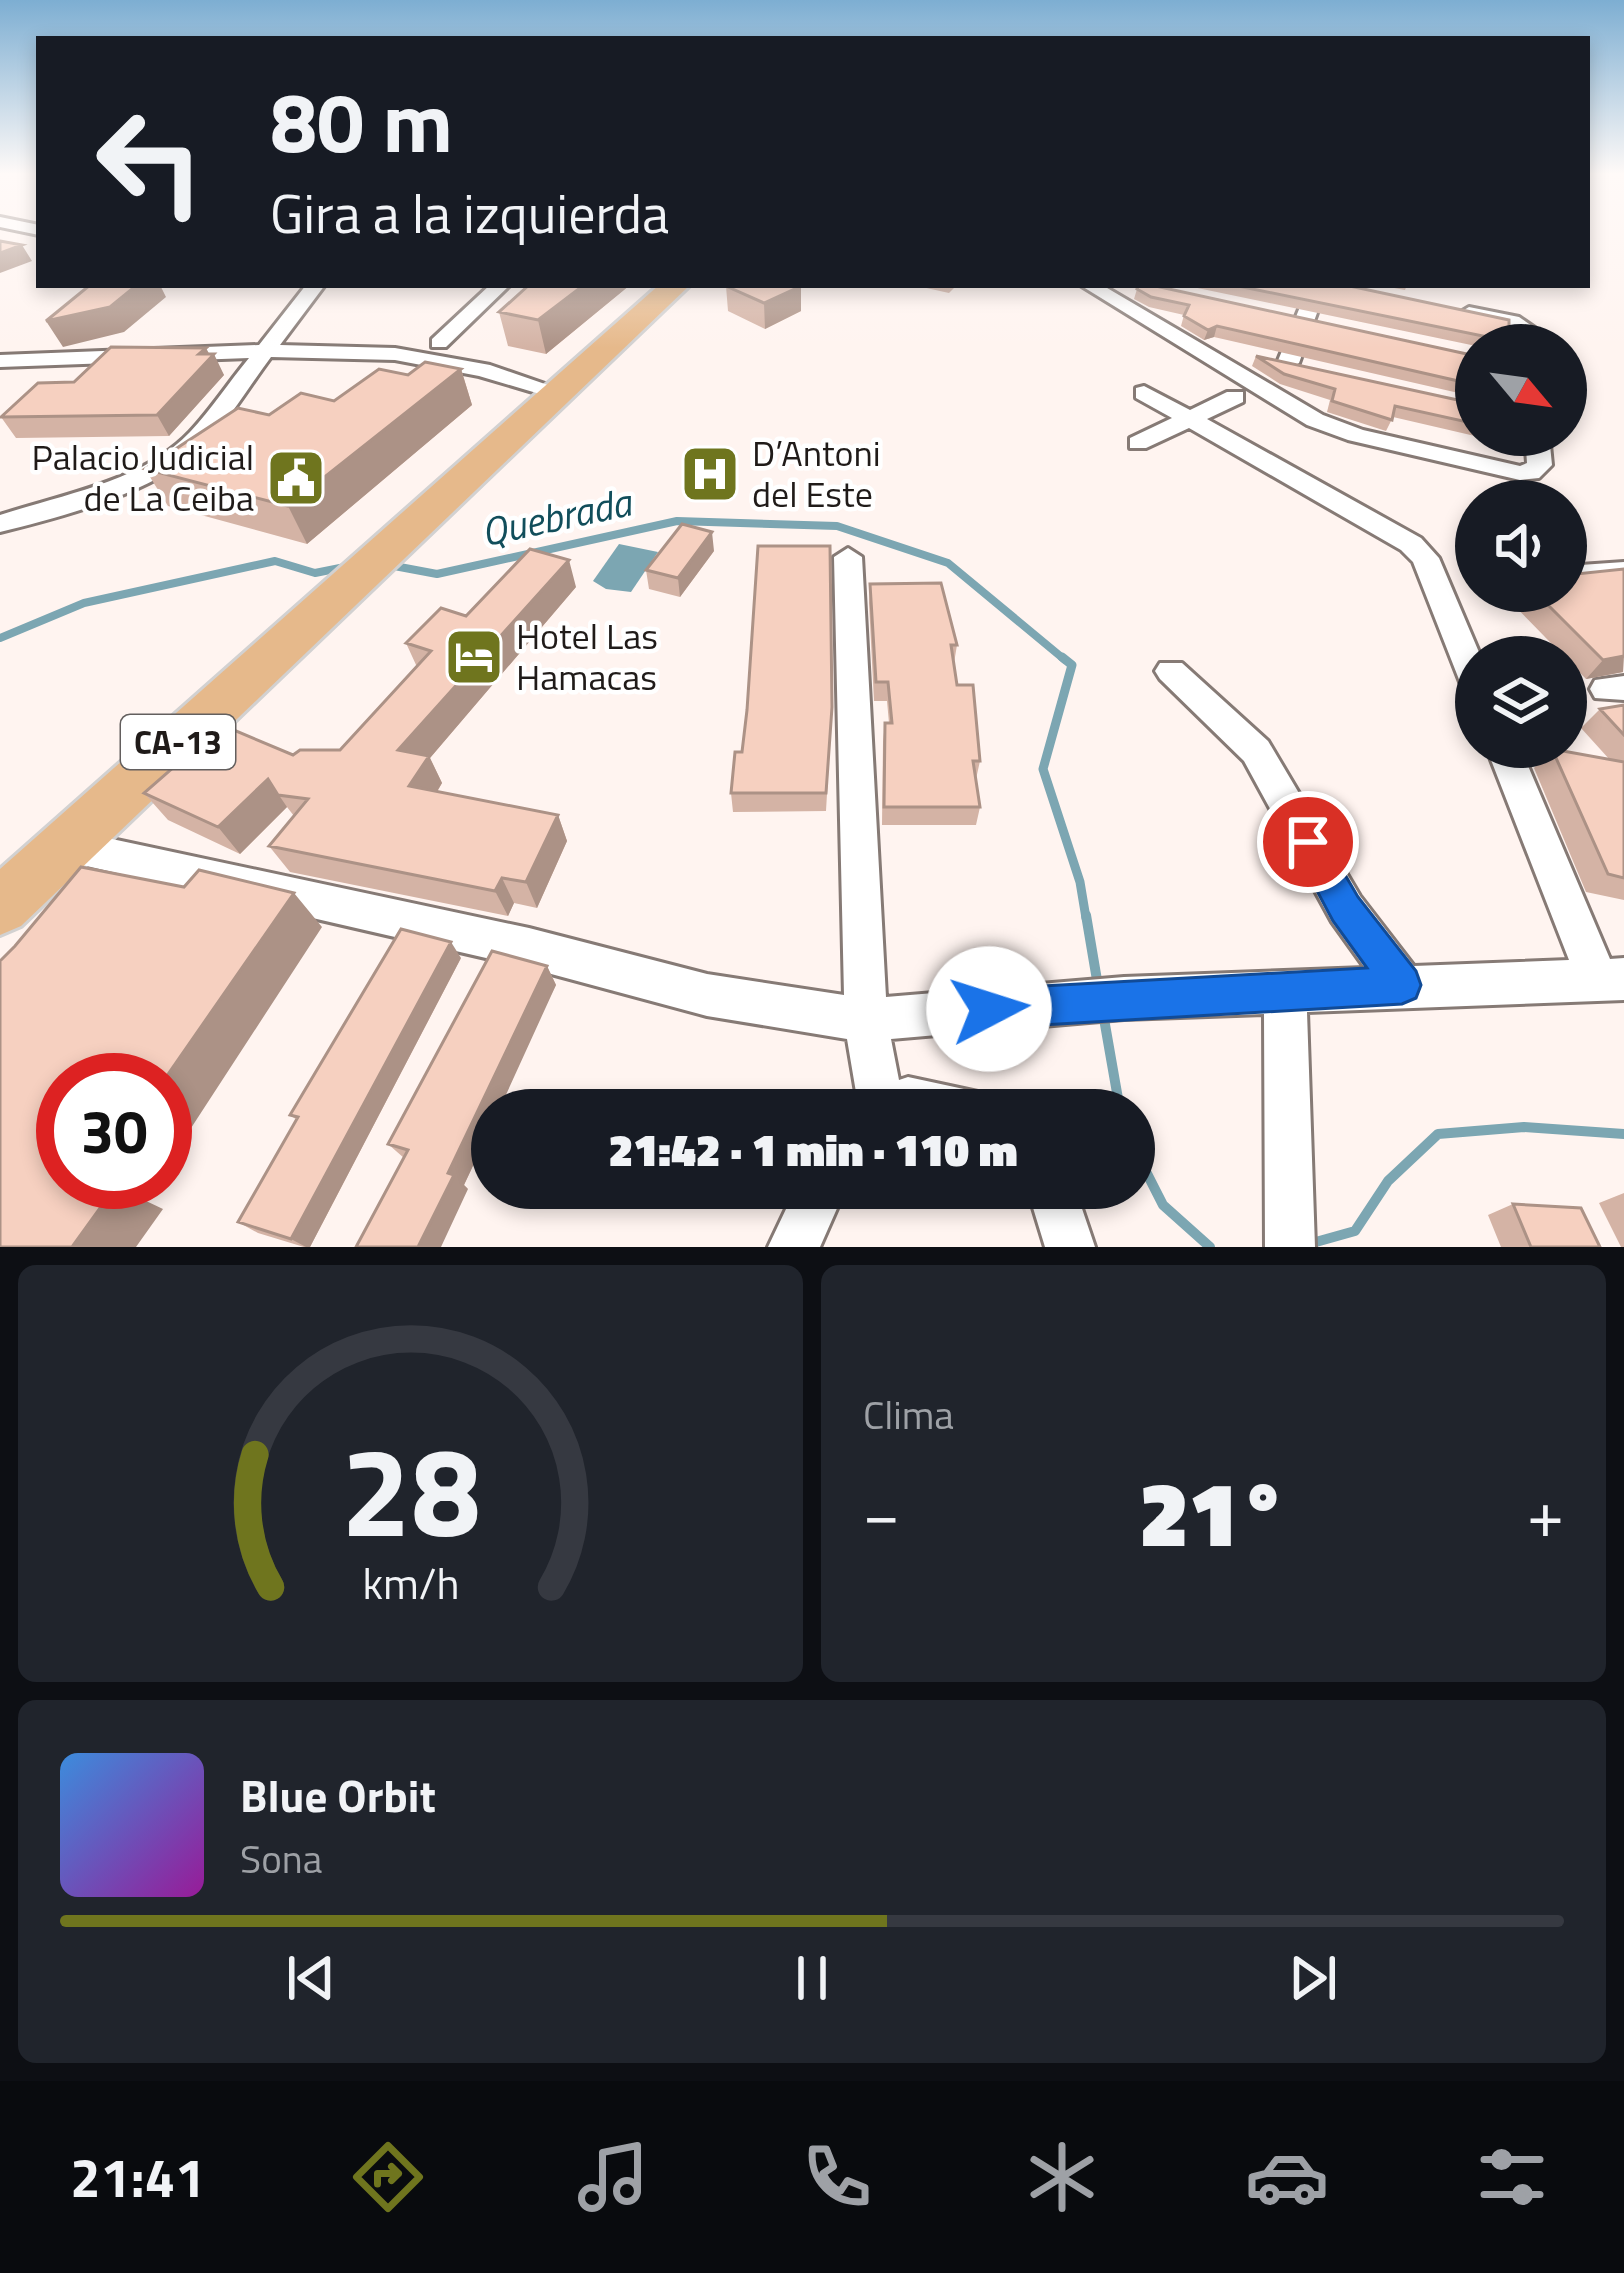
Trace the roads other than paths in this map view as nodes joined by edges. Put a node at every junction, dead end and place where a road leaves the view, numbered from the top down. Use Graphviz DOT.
graph roads {
  1 [pos="314,288"];
  2 [pos="498,288"];
  3 [pos="673,288"];
  4 [pos="1094,288"];
  5 [pos="1320,288"];
  6 [pos="1342,288"];
  7 [pos="1348,289"];
  8 [pos="1437,306"];
  9 [pos="1521,324"];
  10 [pos="1190,342"];
  11 [pos="439,344"];
  12 [pos="266,351"];
  13 [pos="0,361"];
  14 [pos="560,393"];
  15 [pos="1144,393"];
  16 [pos="1235,397"];
  17 [pos="1190,418"];
  18 [pos="1138,443"];
  19 [pos="1539,456"];
  20 [pos="0,524"];
  21 [pos="848,557"];
  22 [pos="1624,572"];
  23 [pos="1587,574"];
  24 [pos="1457,636"];
  25 [pos="1171,671"];
  26 [pos="1513,768"];
  27 [pos="65,845"];
  28 [pos="0,907"];
  29 [pos="1611,979"];
  30 [pos="1402,985"];
  31 [pos="1285,992"];
  32 [pos="866,1020"];
  33 [pos="878,1089"];
  34 [pos="812,1209"];
  35 [pos="1058,1209"];
  36 [pos="1290,1233"];
  37 [pos="793,1247"];
  38 [pos="1070,1247"];
  1 -- 12 [label="street"];
  2 -- 11 [label="street"];
  3 -- 14 [label="main road, CA-13"];
  4 -- 10 [label="street"];
  5 -- 10 [label="street"];
  6 -- 7 [label="street"];
  8 -- 9 [label="street"];
  10 -- 19 [label="street"];
  12 -- 13 [label="street"];
  12 -- 14 [label="street"];
  12 -- 20 [label="street"];
  14 -- 27 [label="main road, CA-13"];
  15 -- 17 [label="street"];
  16 -- 17 [label="street"];
  17 -- 18 [label="street"];
  17 -- 24 [label="street"];
  21 -- 32 [label="street"];
  22 -- 23 [label="street"];
  25 -- 30 [label="street"];
  26 -- 29 [label="street"];
  27 -- 28 [label="main road, CA-13"];
  27 -- 32 [label="street"];
  29 -- 30 [label="street"];
  30 -- 31 [label="street"];
  31 -- 32 [label="street"];
  31 -- 36 [label="street"];
  32 -- 33 [label="street"];
  34 -- 37 [label="street"];
  35 -- 38 [label="street"];
}
